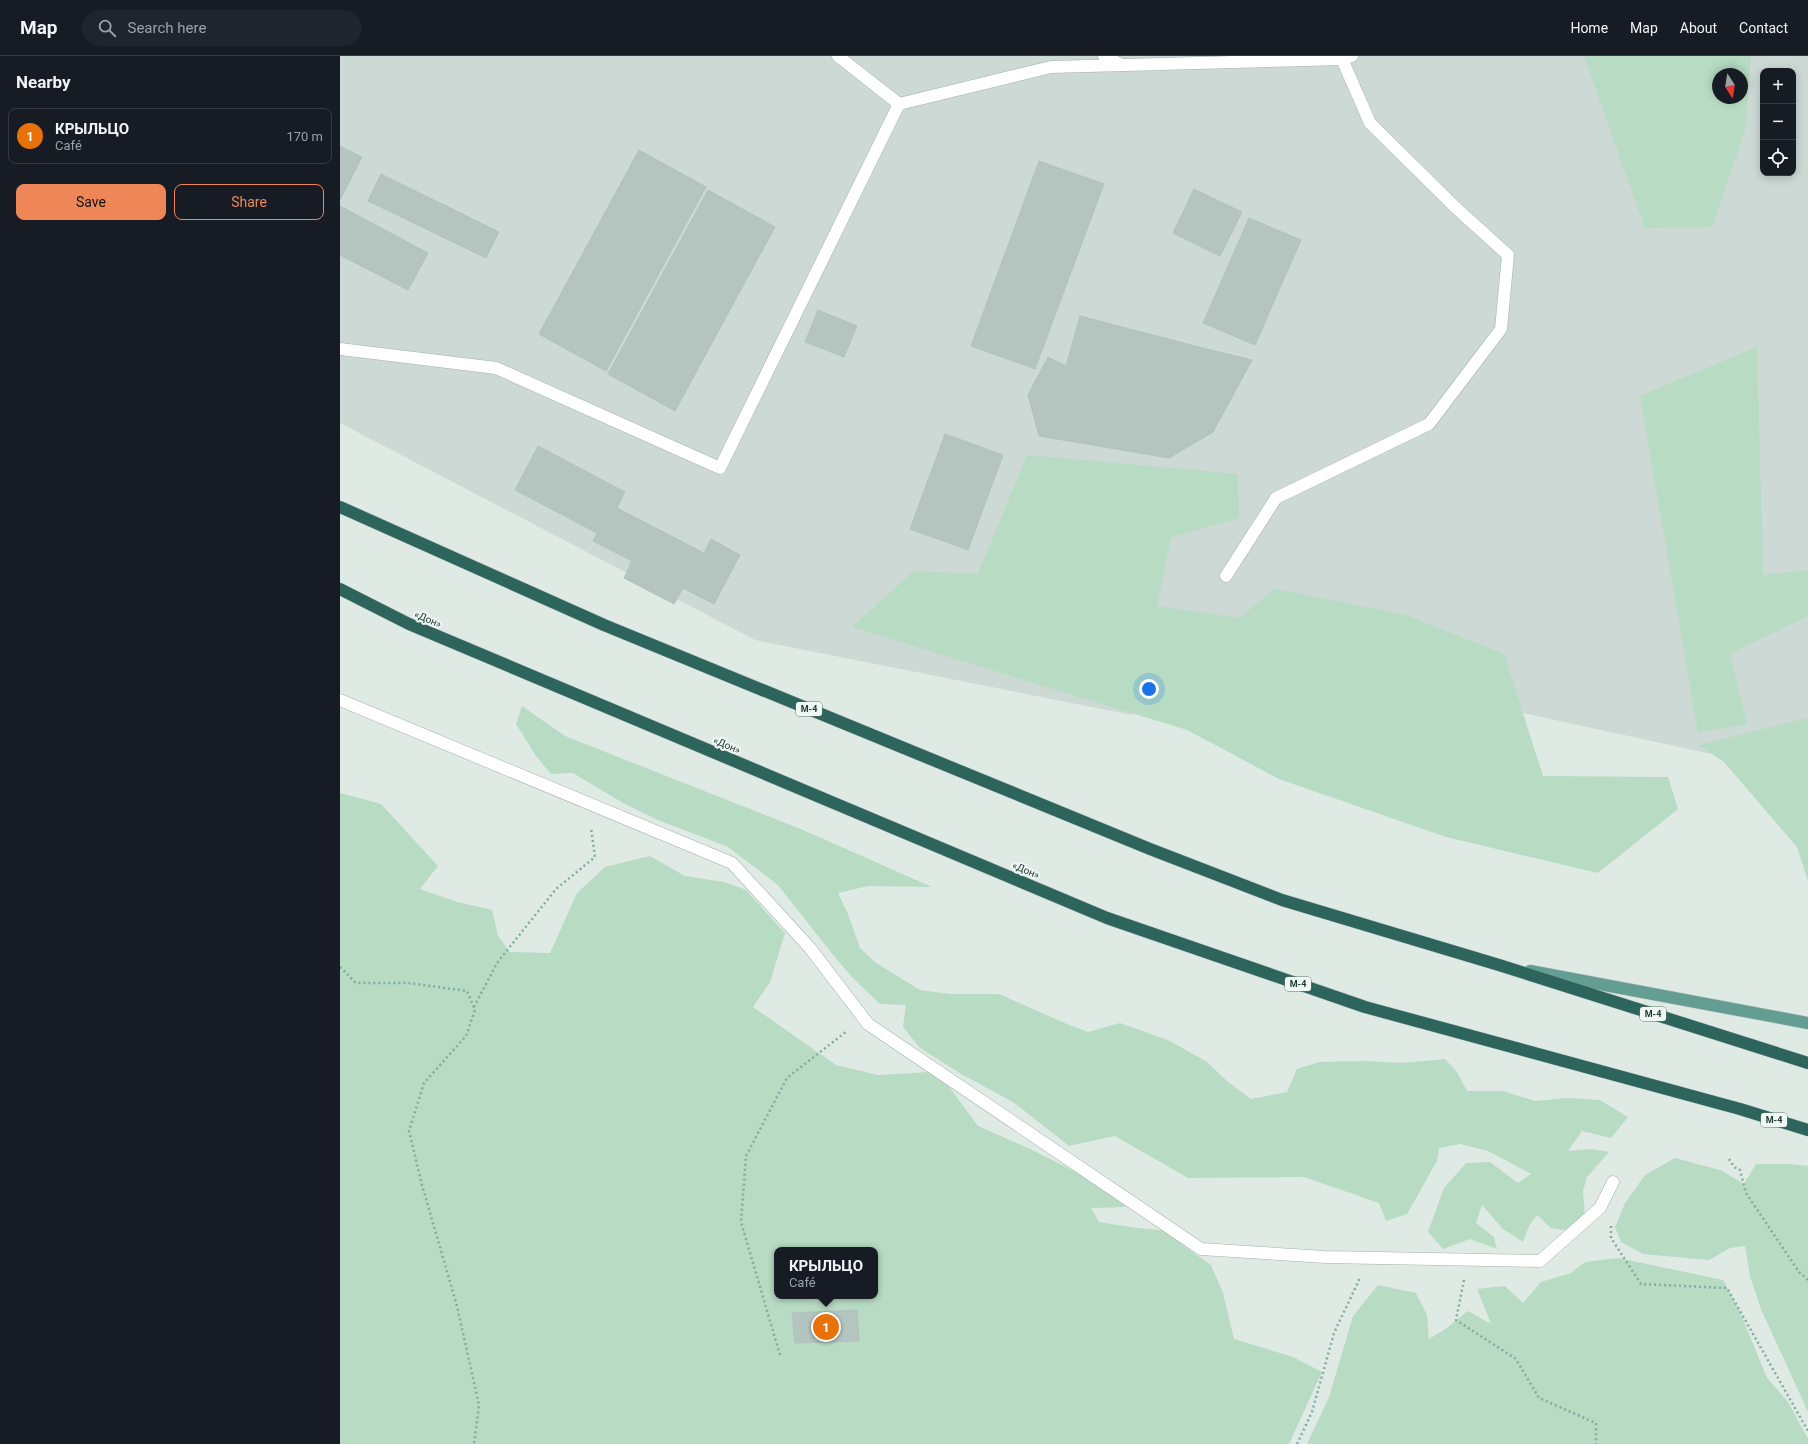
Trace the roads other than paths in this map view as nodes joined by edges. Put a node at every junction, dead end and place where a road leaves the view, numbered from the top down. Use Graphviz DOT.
graph roads {
  1 [pos="838,56"];
  2 [pos="1104,56"];
  3 [pos="1347,57"];
  4 [pos="1122,65"];
  5 [pos="899,104"];
  6 [pos="340,349"];
  7 [pos="340,507"];
  8 [pos="1226,576"];
  9 [pos="340,589"];
  10 [pos="340,700"];
  11 [pos="1498,964"];
  12 [pos="1808,1023"];
  13 [pos="1808,1063"];
  14 [pos="1740,1109"];
  15 [pos="1808,1130"];
  16 [pos="1613,1182"];
  1 -- 5 [label="street"];
  2 -- 4 [label="street"];
  3 -- 4 [label="street"];
  3 -- 8 [label="street"];
  4 -- 5 [label="street"];
  5 -- 6 [label="street"];
  7 -- 11 [label="highway, М-4"];
  9 -- 14 [label="highway, «Дон» / М-4"];
  10 -- 16 [label="street"];
  11 -- 12 [label="main road, М-4"];
  11 -- 13 [label="highway, М-4"];
  14 -- 15 [label="highway, M-4"];
}
